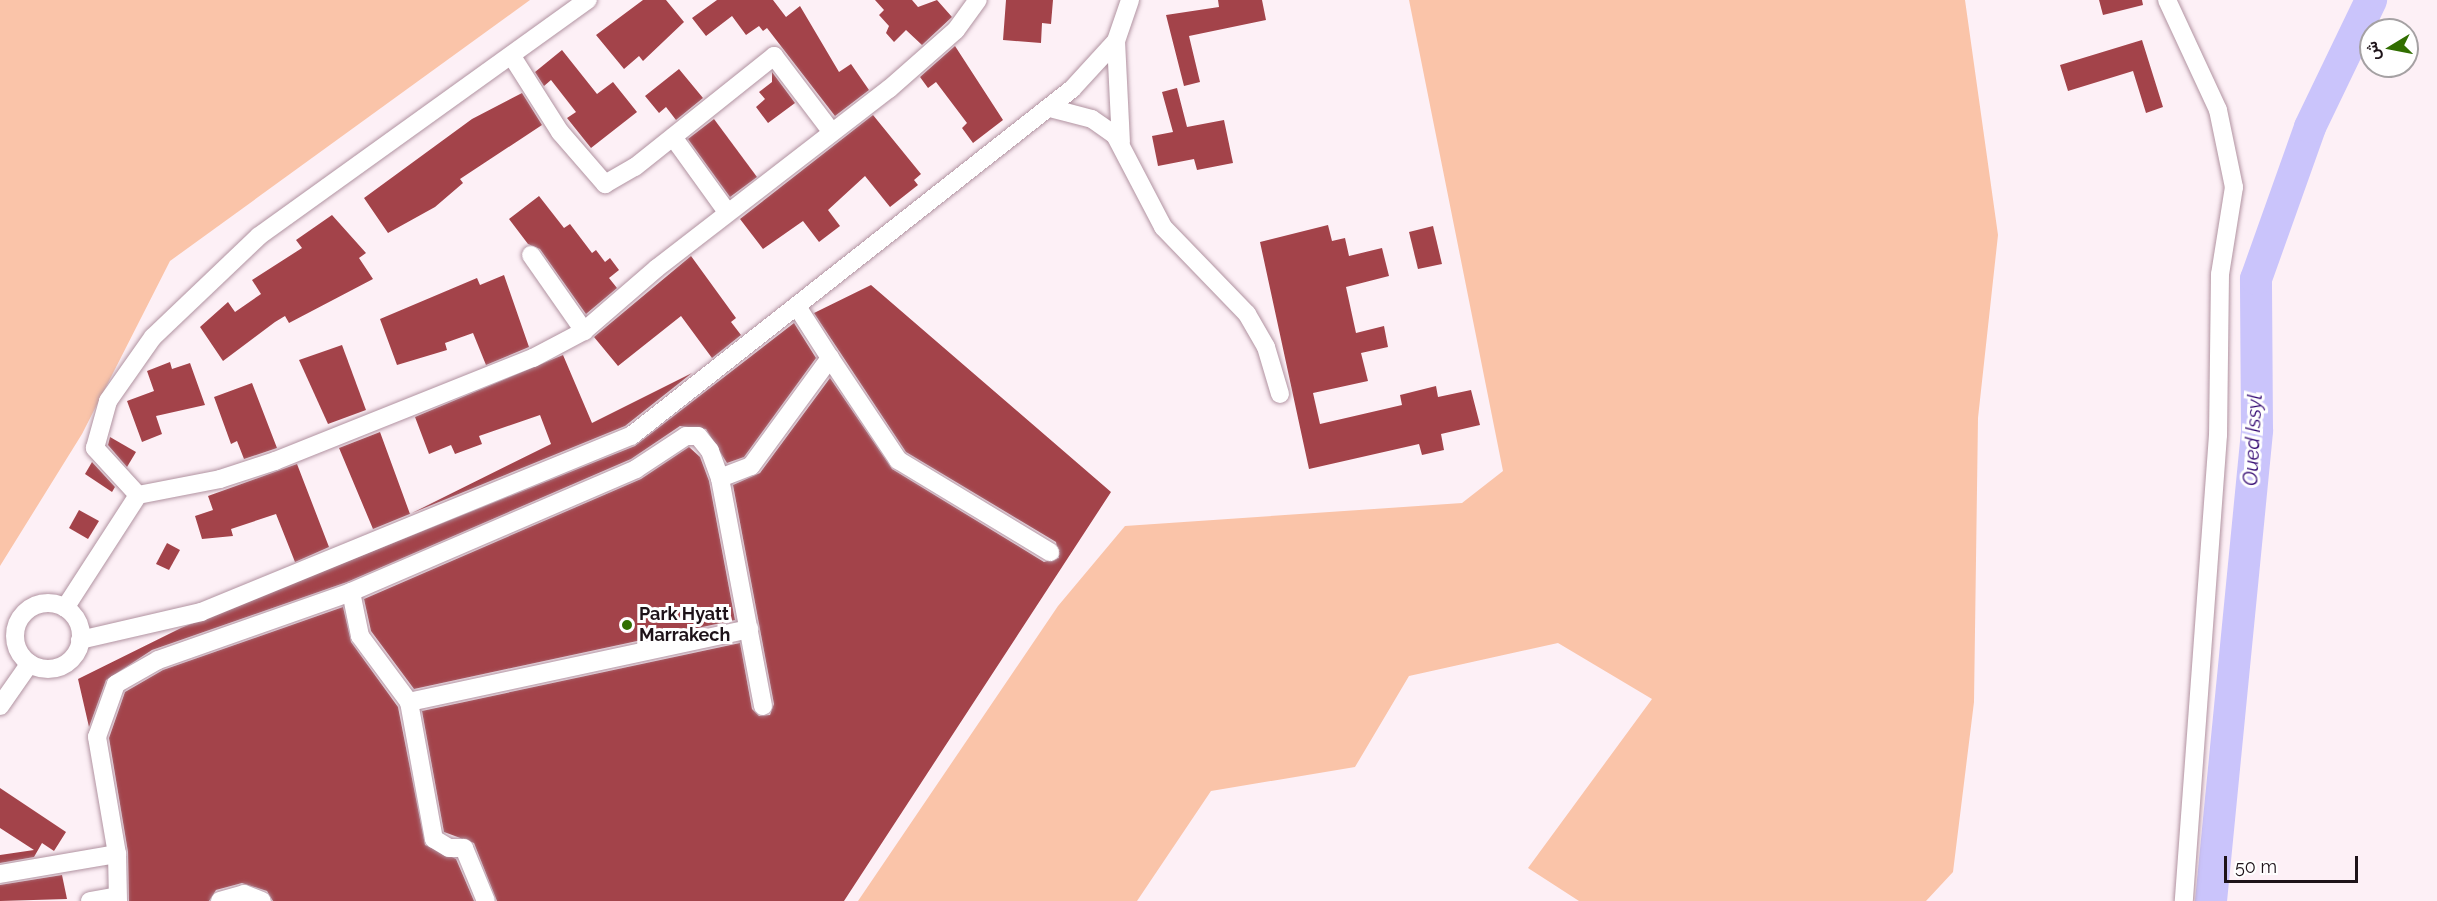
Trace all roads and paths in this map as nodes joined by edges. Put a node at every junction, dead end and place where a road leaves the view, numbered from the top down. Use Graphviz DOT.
graph roads {
  1 [pos="588,0"];
  2 [pos="978,0"];
  3 [pos="1130,0"];
  4 [pos="2167,0"];
  5 [pos="1116,41"];
  6 [pos="513,58"];
  7 [pos="1121,101"];
  8 [pos="1050,108"];
  9 [pos="1099,122"];
  10 [pos="831,131"];
  11 [pos="673,137"];
  12 [pos="1121,142"];
  13 [pos="727,212"];
  14 [pos="531,255"];
  15 [pos="798,308"];
  16 [pos="584,331"];
  17 [pos="830,358"];
  18 [pos="1280,394"];
  19 [pos="720,478"];
  20 [pos="138,495"];
  21 [pos="1050,552"];
  22 [pos="351,592"];
  23 [pos="65,608"];
  24 [pos="749,630"];
  25 [pos="80,640"];
  26 [pos="30,663"];
  27 [pos="409,702"];
  28 [pos="0,706"];
  29 [pos="763,706"];
  30 [pos="117,854"];
  31 [pos="0,874"];
  32 [pos="118,898"];
  33 [pos="90,901"];
  34 [pos="220,901"];
  35 [pos="262,901"];
  36 [pos="486,901"];
  37 [pos="2184,901"];
  1 -- 6 [label="street"];
  2 -- 10 [label="street"];
  3 -- 5 [label="street"];
  4 -- 37 [label="street"];
  5 -- 7 [label="street"];
  5 -- 8 [label="street"];
  6 -- 11 [label="street"];
  6 -- 20 [label="street"];
  7 -- 9 [label="street"];
  7 -- 12 [label="street"];
  8 -- 9 [label="street"];
  8 -- 15 [label="street"];
  9 -- 12 [label="street"];
  10 -- 11 [label="street"];
  10 -- 13 [label="street"];
  11 -- 13 [label="street"];
  12 -- 18 [label="street"];
  13 -- 16 [label="street"];
  14 -- 16 [label="street"];
  15 -- 17 [label="street"];
  15 -- 25 [label="street"];
  16 -- 20 [label="street"];
  17 -- 19 [label="street"];
  17 -- 21 [label="street"];
  19 -- 22 [label="street"];
  19 -- 24 [label="street"];
  20 -- 23 [label="street"];
  22 -- 27 [label="street"];
  22 -- 30 [label="street"];
  23 -- 25 [label="street"];
  23 -- 26 [label="street"];
  24 -- 27 [label="street"];
  24 -- 29 [label="street"];
  25 -- 26 [label="street"];
  26 -- 28 [label="street"];
  27 -- 36 [label="street"];
  30 -- 31 [label="street"];
  30 -- 32 [label="street"];
  32 -- 33 [label="street"];
  34 -- 35 [label="street"];
}
